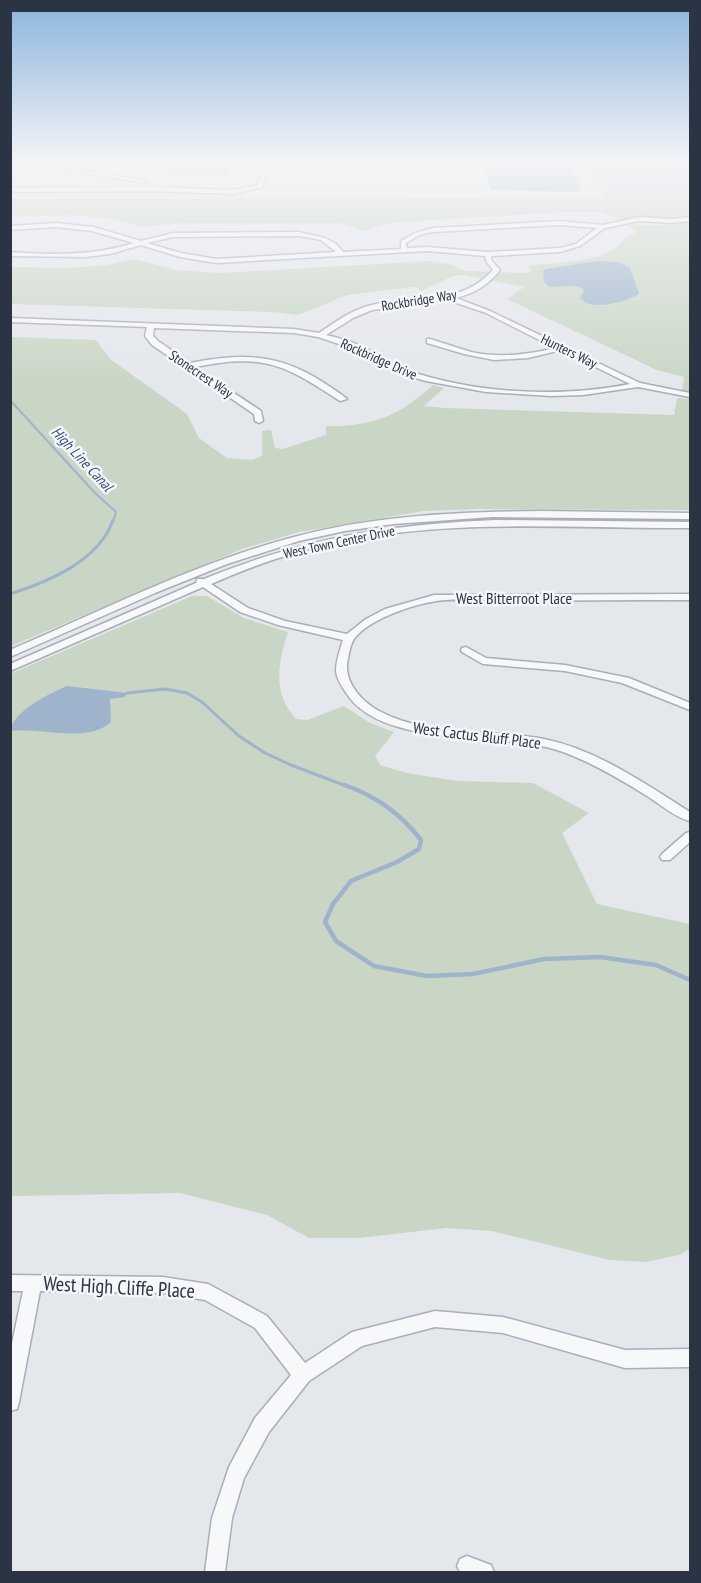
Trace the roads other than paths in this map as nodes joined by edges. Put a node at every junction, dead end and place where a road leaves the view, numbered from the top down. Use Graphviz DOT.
graph roads {
  1 [pos="118,237"];
  2 [pos="165,237"];
  3 [pos="319,237"];
  4 [pos="412,237"];
  5 [pos="589,237"];
  6 [pos="137,243"];
  7 [pos="404,250"];
  8 [pos="10,254"];
  9 [pos="341,254"];
  10 [pos="488,254"];
  11 [pos="449,298"];
  12 [pos="10,320"];
  13 [pos="151,324"];
  14 [pos="321,335"];
  15 [pos="430,341"];
  16 [pos="562,348"];
  17 [pos="188,366"];
  18 [pos="638,385"];
  19 [pos="690,395"];
  20 [pos="343,399"];
  21 [pos="259,421"];
  22 [pos="690,516"];
  23 [pos="690,525"];
  24 [pos="192,575"];
  25 [pos="203,583"];
  26 [pos="690,597"];
  27 [pos="349,638"];
  28 [pos="466,650"];
  29 [pos="10,654"];
  30 [pos="10,668"];
  31 [pos="690,707"];
  32 [pos="690,817"];
  33 [pos="690,836"];
  34 [pos="666,857"];
  35 [pos="10,1283"];
  36 [pos="33,1283"];
  37 [pos="690,1358"];
  38 [pos="303,1375"];
  39 [pos="10,1402"];
  40 [pos="215,1572"];
  1 -- 6 [label="street"];
  2 -- 6 [label="street"];
  3 -- 9 [label="street"];
  4 -- 7 [label="street"];
  5 -- 10 [label="street"];
  6 -- 8 [label="street"];
  6 -- 9 [label="street"];
  7 -- 9 [label="street"];
  7 -- 10 [label="street"];
  10 -- 11 [label="street, Rockbridge Way"];
  11 -- 14 [label="street, Rockbridge Way"];
  11 -- 16 [label="street, Hunters Way"];
  12 -- 13 [label="street, Rockbridge Drive"];
  13 -- 14 [label="street, Rockbridge Drive"];
  13 -- 17 [label="street, Stonecrest Way"];
  14 -- 18 [label="street, Rockbridge Drive"];
  15 -- 16 [label="street"];
  16 -- 18 [label="street, Hunters Way"];
  17 -- 20 [label="street"];
  17 -- 21 [label="street, Stonecrest Way"];
  18 -- 19 [label="street, Hunters Way"];
  22 -- 24 [label="street, West Town Center Drive"];
  23 -- 25 [label="street, West Town Center Drive"];
  24 -- 25 [label="street"];
  24 -- 29 [label="street, West Town Center Drive"];
  25 -- 27 [label="street"];
  25 -- 30 [label="street, West Town Center Drive"];
  26 -- 27 [label="street, West Bitterroot Place"];
  27 -- 32 [label="street, West Cactus Bluff Place"];
  28 -- 31 [label="street"];
  33 -- 34 [label="street"];
  35 -- 36 [label="street, West High Cliffe Place"];
  36 -- 38 [label="street, West High Cliffe Place"];
  36 -- 39 [label="street"];
  37 -- 38 [label="street"];
  38 -- 40 [label="street"];
}
